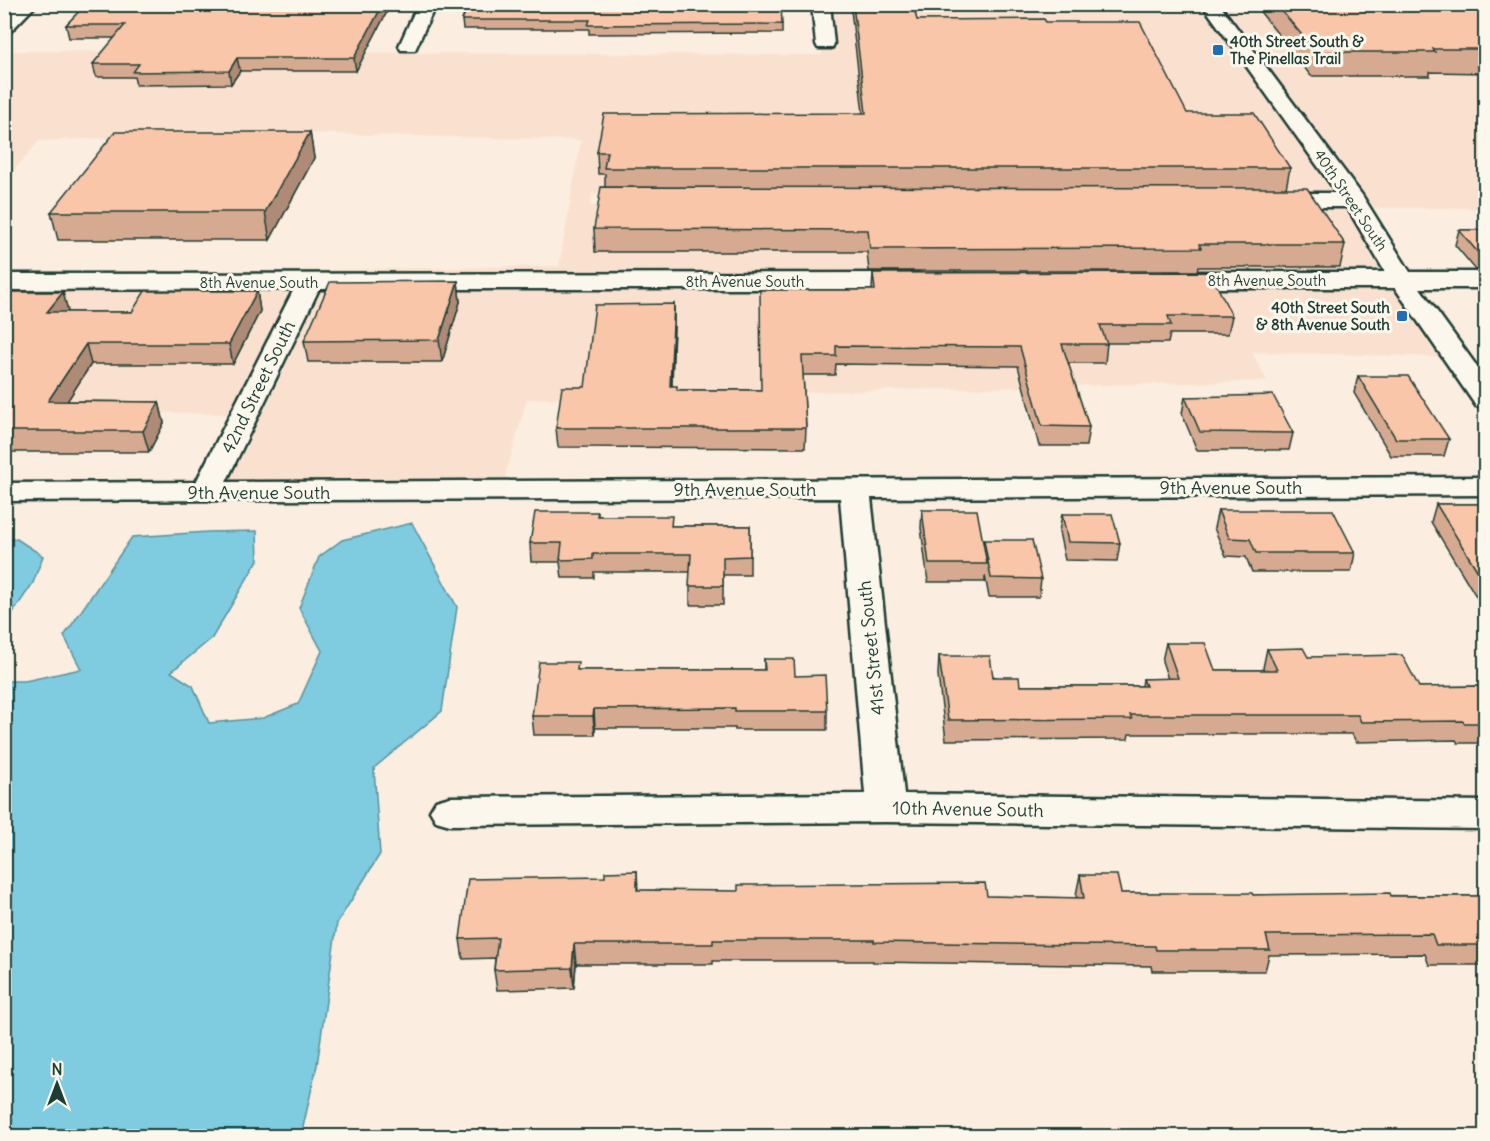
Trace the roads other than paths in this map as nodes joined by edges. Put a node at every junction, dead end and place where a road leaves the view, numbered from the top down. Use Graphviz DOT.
graph roads {
  1 [pos="29,4"];
  2 [pos="427,4"];
  3 [pos="820,4"];
  4 [pos="1210,4"];
  5 [pos="4,28"];
  6 [pos="825,44"];
  7 [pos="408,46"];
  8 [pos="1247,200"];
  9 [pos="1354,200"];
  10 [pos="1142,280"];
  11 [pos="1402,280"];
  12 [pos="1485,280"];
  13 [pos="942,281"];
  14 [pos="4,282"];
  15 [pos="310,282"];
  16 [pos="1485,400"];
  17 [pos="1485,486"];
  18 [pos="855,488"];
  19 [pos="4,492"];
  20 [pos="206,492"];
  21 [pos="886,808"];
  22 [pos="450,811"];
  23 [pos="1485,815"];
  1 -- 5 [label="street"];
  2 -- 7 [label="street"];
  3 -- 6 [label="street"];
  4 -- 9 [label="street, 40th Street South"];
  8 -- 9 [label="street"];
  9 -- 11 [label="street, 40th Street South"];
  10 -- 11 [label="street, 8th Avenue South"];
  11 -- 12 [label="street, 8th Avenue South"];
  11 -- 16 [label="street, 40th Street South"];
  13 -- 15 [label="street, 8th Avenue South"];
  14 -- 15 [label="street, 8th Avenue South"];
  15 -- 20 [label="street, 42nd Street South"];
  17 -- 18 [label="street, 9th Avenue South"];
  18 -- 20 [label="street, 9th Avenue South"];
  18 -- 21 [label="street, 41st Street South"];
  19 -- 20 [label="street, 9th Avenue South"];
  21 -- 22 [label="street, 10th Avenue South"];
  21 -- 23 [label="street, 10th Avenue South"];
}
